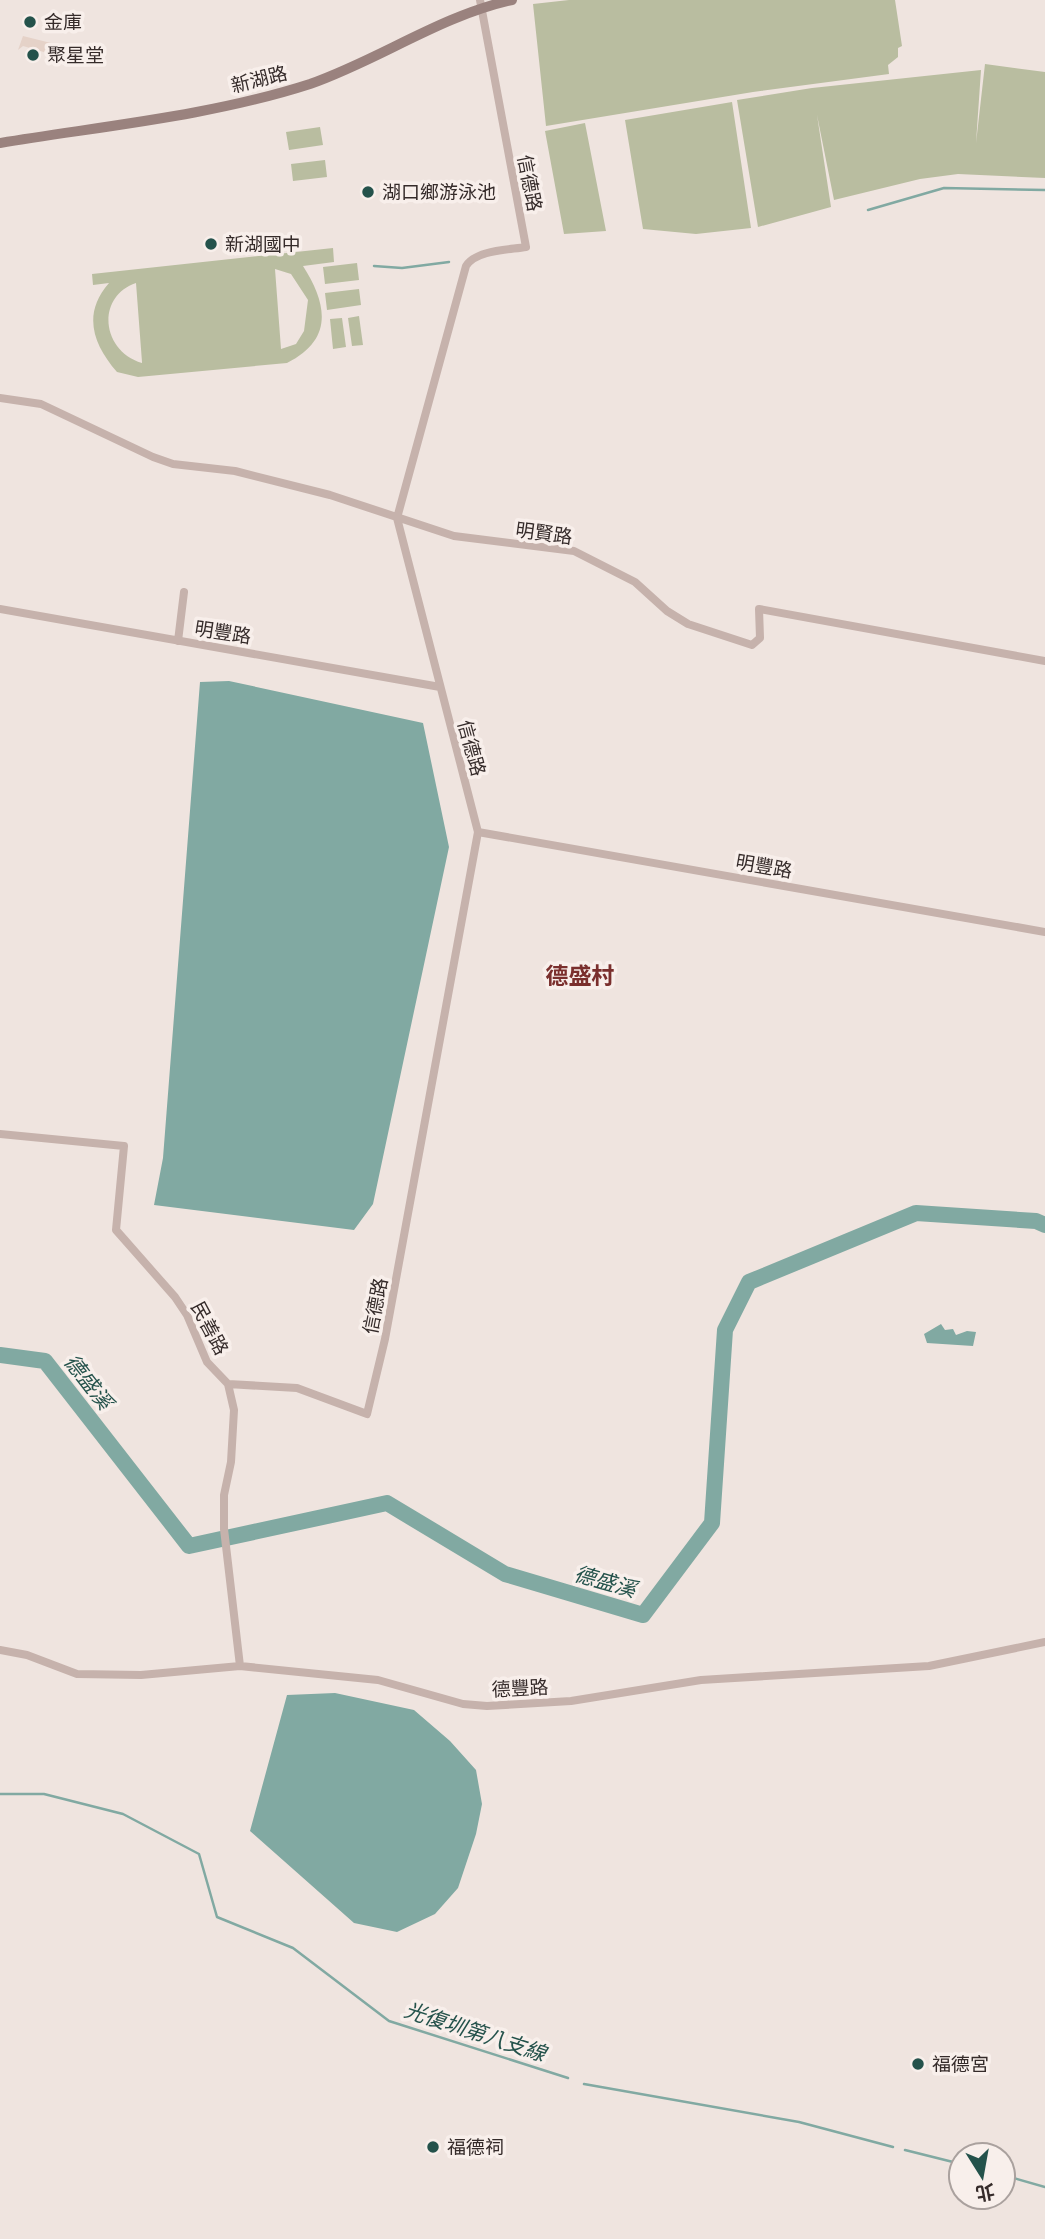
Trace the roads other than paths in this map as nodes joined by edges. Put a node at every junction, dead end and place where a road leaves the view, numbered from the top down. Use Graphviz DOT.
graph roads {
  1 [pos="512,0"];
  2 [pos="481,4"];
  3 [pos="0,143"];
  4 [pos="0,398"];
  5 [pos="397,518"];
  6 [pos="184,592"];
  7 [pos="0,609"];
  8 [pos="178,641"];
  9 [pos="1045,661"];
  10 [pos="440,687"];
  11 [pos="478,832"];
  12 [pos="1045,932"];
  13 [pos="0,1133"];
  14 [pos="228,1384"];
  15 [pos="1045,1642"];
  16 [pos="0,1650"];
  17 [pos="240,1666"];
  1 -- 2 [label="street, 新湖路"];
  2 -- 3 [label="street, 新湖路"];
  2 -- 5 [label="street, 信德路"];
  4 -- 5 [label="street, 明賢路"];
  5 -- 9 [label="street, 明賢路"];
  5 -- 10 [label="street, 信德路"];
  6 -- 8 [label="street"];
  7 -- 8 [label="street, 明豐路"];
  8 -- 10 [label="street, 明豐路"];
  10 -- 11 [label="street, 信德路"];
  11 -- 12 [label="street, 明豐路"];
  11 -- 14 [label="street, 信德路"];
  13 -- 14 [label="street, 民善路"];
  14 -- 17 [label="street"];
  15 -- 17 [label="street, 德豐路"];
  16 -- 17 [label="street, 德豐路"];
}
